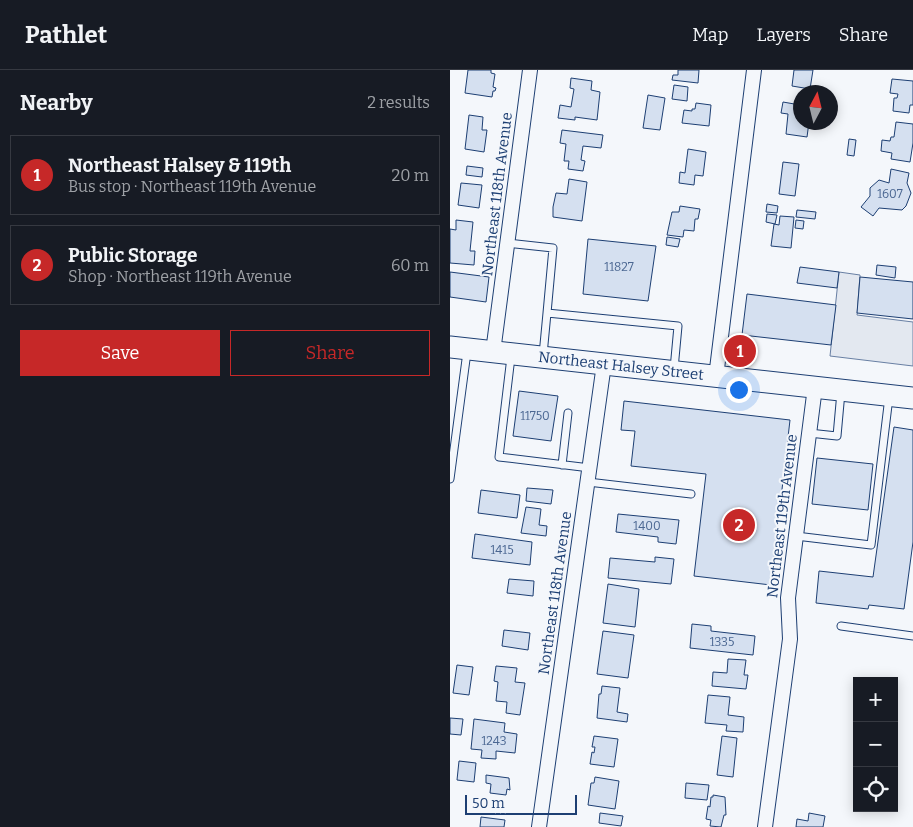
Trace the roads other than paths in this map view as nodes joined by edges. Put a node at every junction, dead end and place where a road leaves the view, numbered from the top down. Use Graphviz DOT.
graph roads {
  1 [pos="530,70"];
  2 [pos="754,70"];
  3 [pos="507,243"];
  4 [pos="547,313"];
  5 [pos="459,348"];
  6 [pos="502,353"];
  7 [pos="543,358"];
  8 [pos="604,364"];
  9 [pos="673,372"];
  10 [pos="716,376"];
  11 [pos="815,388"];
  12 [pos="841,390"];
  13 [pos="889,396"];
  14 [pos="913,398"];
  15 [pos="568,412"];
  16 [pos="809,433"];
  17 [pos="562,465"];
  18 [pos="590,468"];
  19 [pos="450,479"];
  20 [pos="588,482"];
  21 [pos="691,494"];
  22 [pos="796,536"];
  23 [pos="841,626"];
  24 [pos="913,636"];
  25 [pos="539,827"];
  26 [pos="765,827"];
  1 -- 3 [label="street, Northeast 118th Avenue"];
  2 -- 10 [label="street"];
  3 -- 4 [label="lane"];
  3 -- 6 [label="street, Northeast 118th Avenue"];
  4 -- 7 [label="lane"];
  4 -- 9 [label="lane"];
  5 -- 6 [label="main road, Northeast Halsey Street"];
  5 -- 19 [label="lane"];
  6 -- 7 [label="main road, Northeast Halsey Street"];
  6 -- 17 [label="lane"];
  7 -- 8 [label="main road, Northeast Halsey Street"];
  8 -- 9 [label="main road, Northeast Halsey Street"];
  8 -- 18 [label="street, Northeast 118th Avenue"];
  9 -- 10 [label="main road, Northeast Halsey Street"];
  10 -- 11 [label="main road, Northeast Halsey Street"];
  11 -- 12 [label="main road, Northeast Halsey Street"];
  11 -- 16 [label="street, Northeast 119th Avenue"];
  12 -- 13 [label="main road, Northeast Halsey Street"];
  12 -- 16 [label="lane"];
  13 -- 14 [label="main road, Northeast Halsey Street"];
  13 -- 22 [label="lane"];
  15 -- 17 [label="lane"];
  16 -- 22 [label="street, Northeast 119th Avenue"];
  17 -- 18 [label="lane"];
  18 -- 20 [label="street, Northeast 118th Avenue"];
  20 -- 21 [label="lane"];
  20 -- 25 [label="street, Northeast 118th Avenue"];
  22 -- 26 [label="street, Northeast 119th Avenue"];
  23 -- 24 [label="lane"];
}
